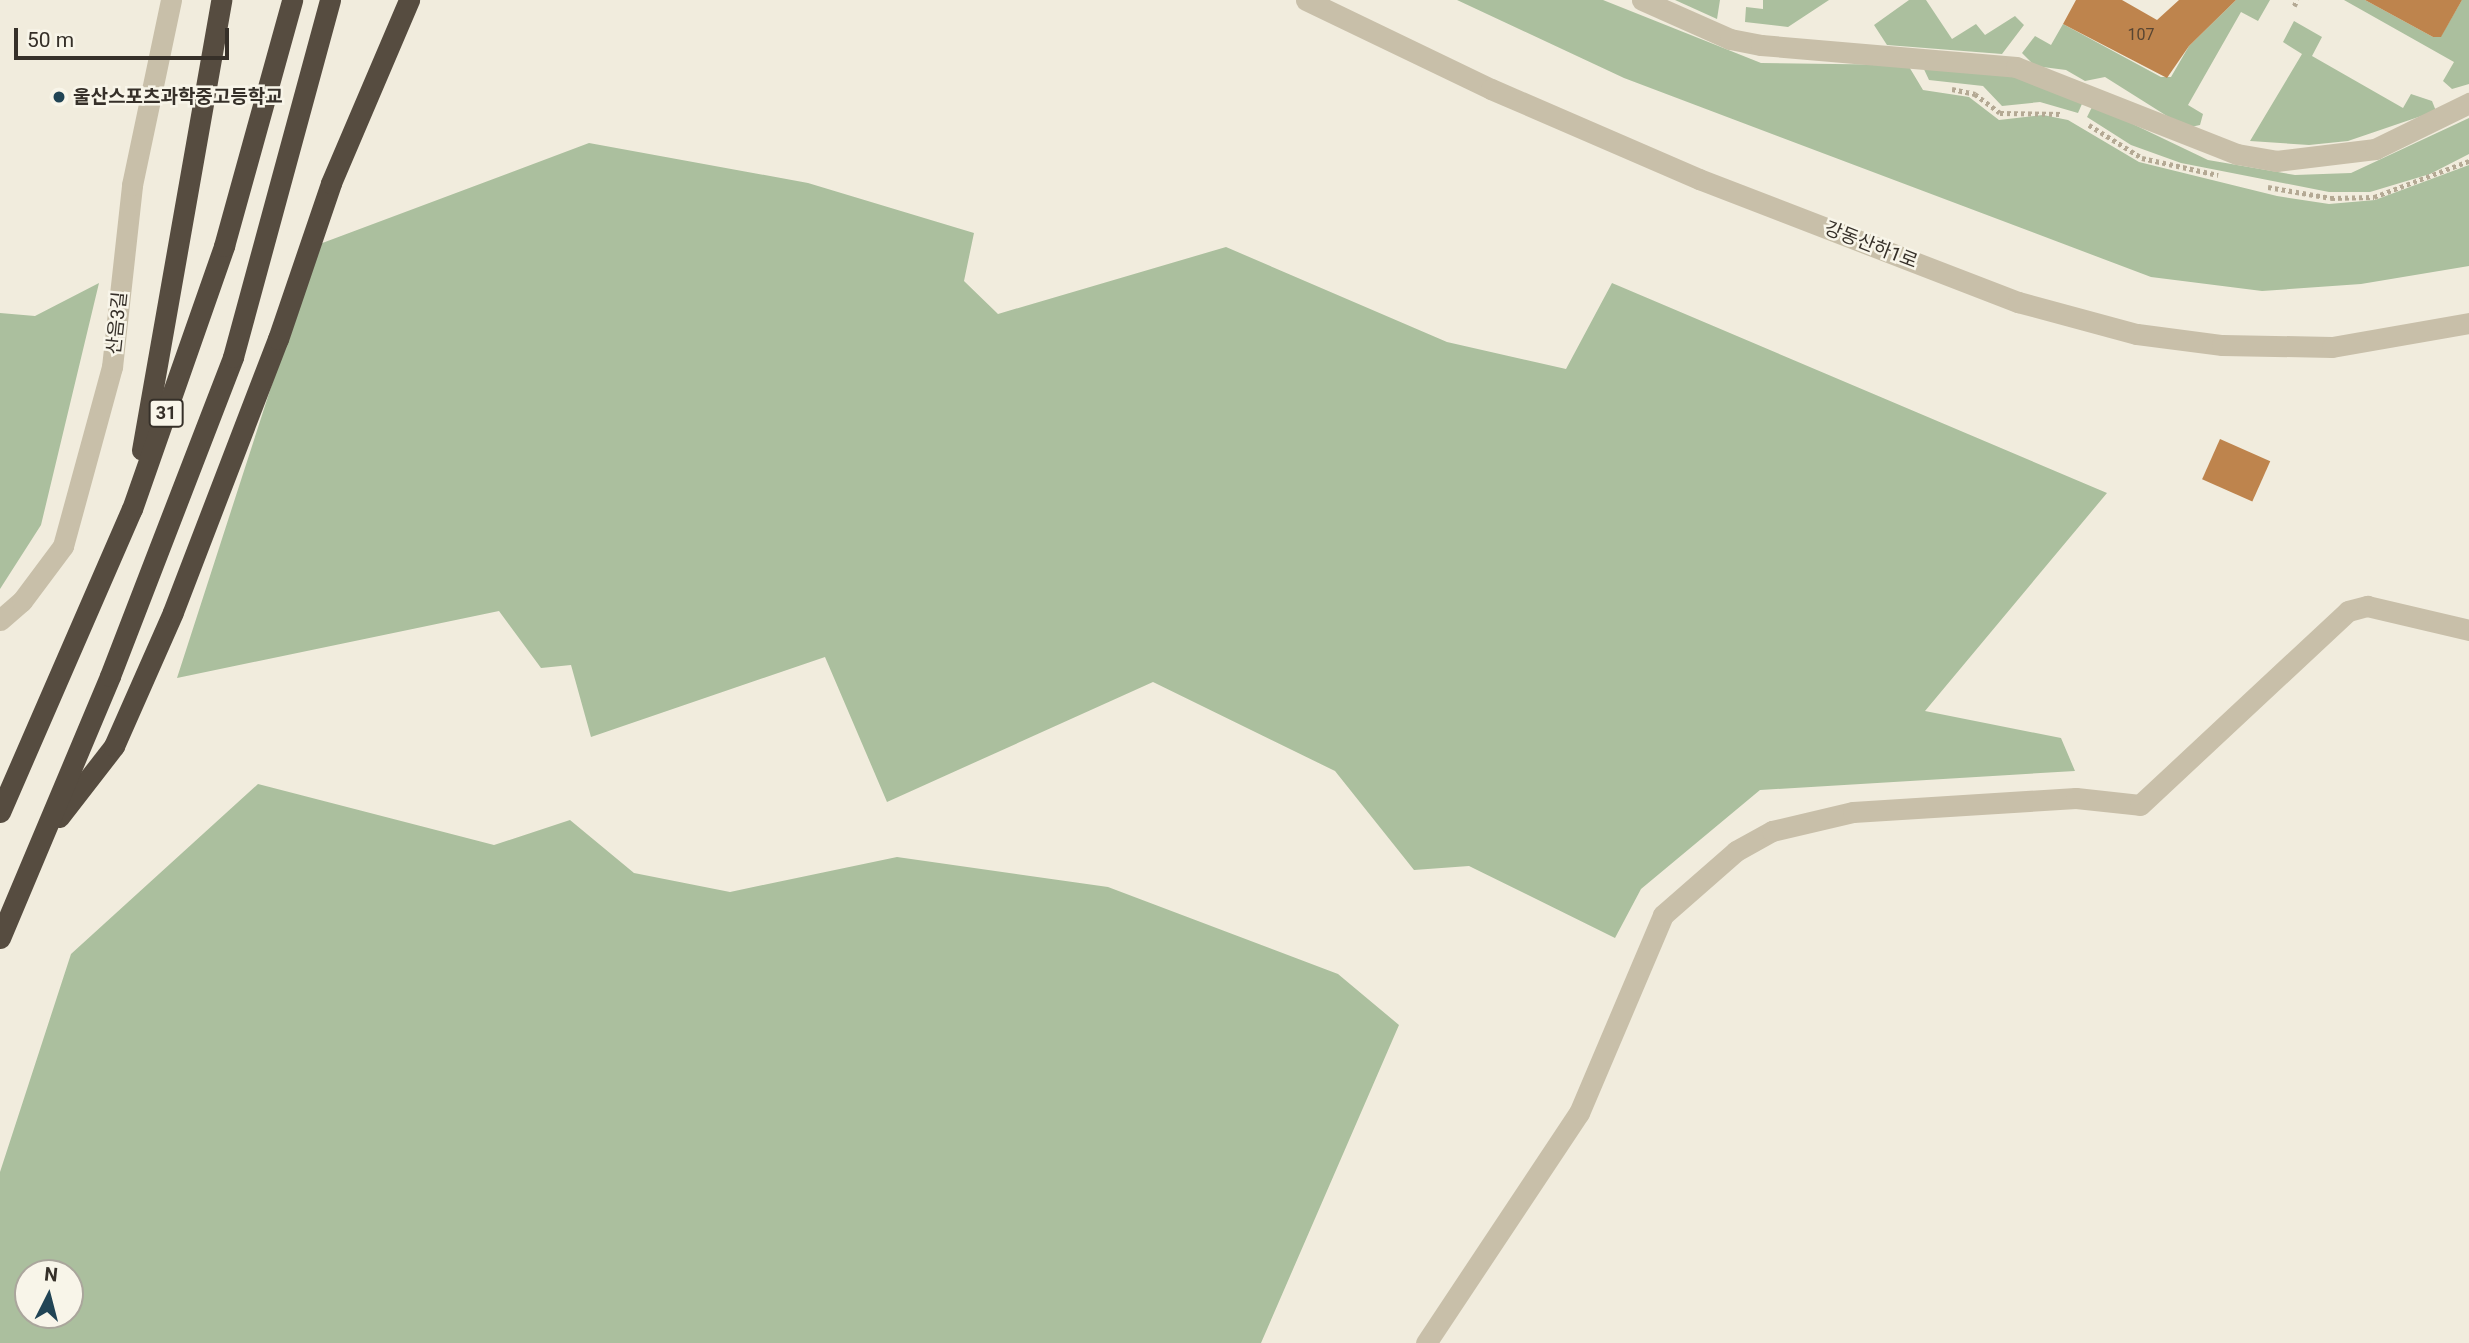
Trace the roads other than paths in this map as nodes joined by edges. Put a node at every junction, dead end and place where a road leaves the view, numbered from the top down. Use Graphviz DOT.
graph roads {
  1 [pos="171,0"];
  2 [pos="220,0"];
  3 [pos="292,0"];
  4 [pos="330,0"];
  5 [pos="410,0"];
  6 [pos="1306,0"];
  7 [pos="1642,0"];
  8 [pos="2469,103"];
  9 [pos="2469,323"];
  10 [pos="132,509"];
  11 [pos="0,620"];
  12 [pos="2469,630"];
  13 [pos="0,812"];
  14 [pos="40,841"];
  15 [pos="0,938"];
  16 [pos="1426,1343"];
  1 -- 11 [label="street, 산음3길"];
  2 -- 10 [label="highway"];
  3 -- 10 [label="highway, 31"];
  4 -- 14 [label="highway"];
  5 -- 14 [label="highway"];
  6 -- 9 [label="street, 강동산하1로"];
  7 -- 8 [label="street"];
  10 -- 13 [label="highway, 31"];
  12 -- 16 [label="street"];
  14 -- 15 [label="highway"];
}
